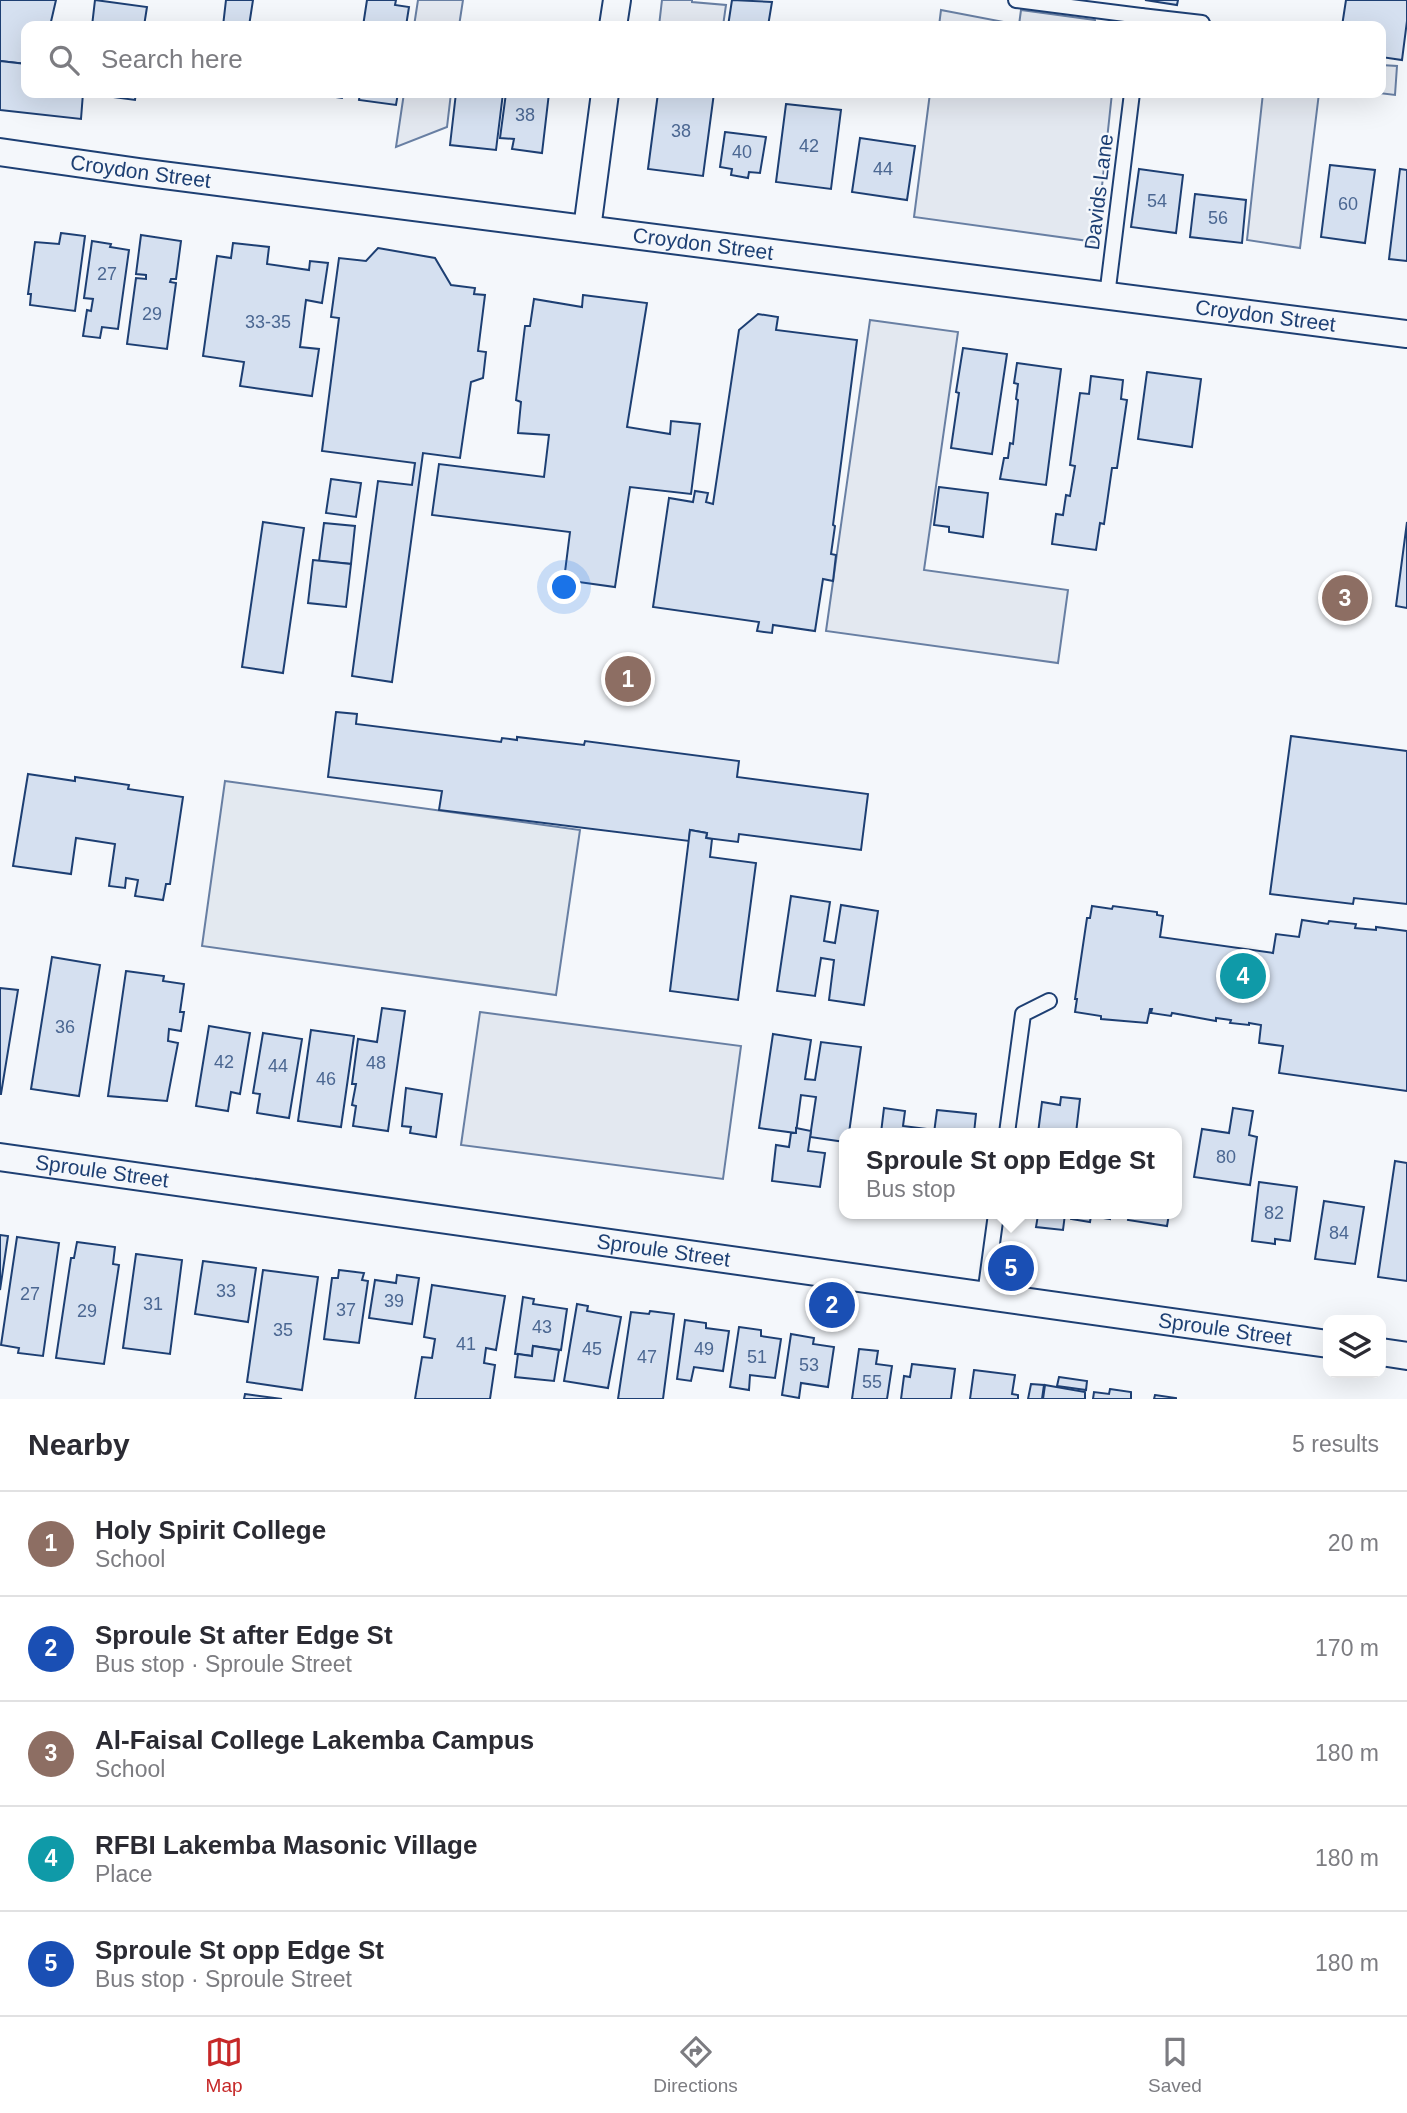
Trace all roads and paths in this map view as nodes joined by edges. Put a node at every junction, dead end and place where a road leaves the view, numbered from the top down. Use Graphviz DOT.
graph roads {
  1 [pos="617,0"];
  2 [pos="1016,0"];
  3 [pos="614,21"];
  4 [pos="1141,21"];
  5 [pos="604,98"];
  6 [pos="1131,98"];
  7 [pos="0,152"];
  8 [pos="587,229"];
  9 [pos="1107,296"];
  10 [pos="1407,334"];
  11 [pos="1049,1001"];
  12 [pos="1008,1128"];
  13 [pos="0,1157"];
  14 [pos="995,1219"];
  15 [pos="985,1295"];
  16 [pos="1323,1343"];
  17 [pos="1386,1353"];
  18 [pos="1407,1356"];
  1 -- 3 [label="street"];
  2 -- 4 [label="lane"];
  5 -- 8 [label="street"];
  6 -- 9 [label="lane, Davids Lane"];
  7 -- 8 [label="street, Croydon Street"];
  8 -- 9 [label="street, Croydon Street"];
  9 -- 10 [label="street, Croydon Street"];
  11 -- 12 [label="lane"];
  13 -- 15 [label="street, Sproule Street"];
  14 -- 15 [label="lane"];
  15 -- 16 [label="street, Sproule Street"];
  17 -- 18 [label="street"];
}
